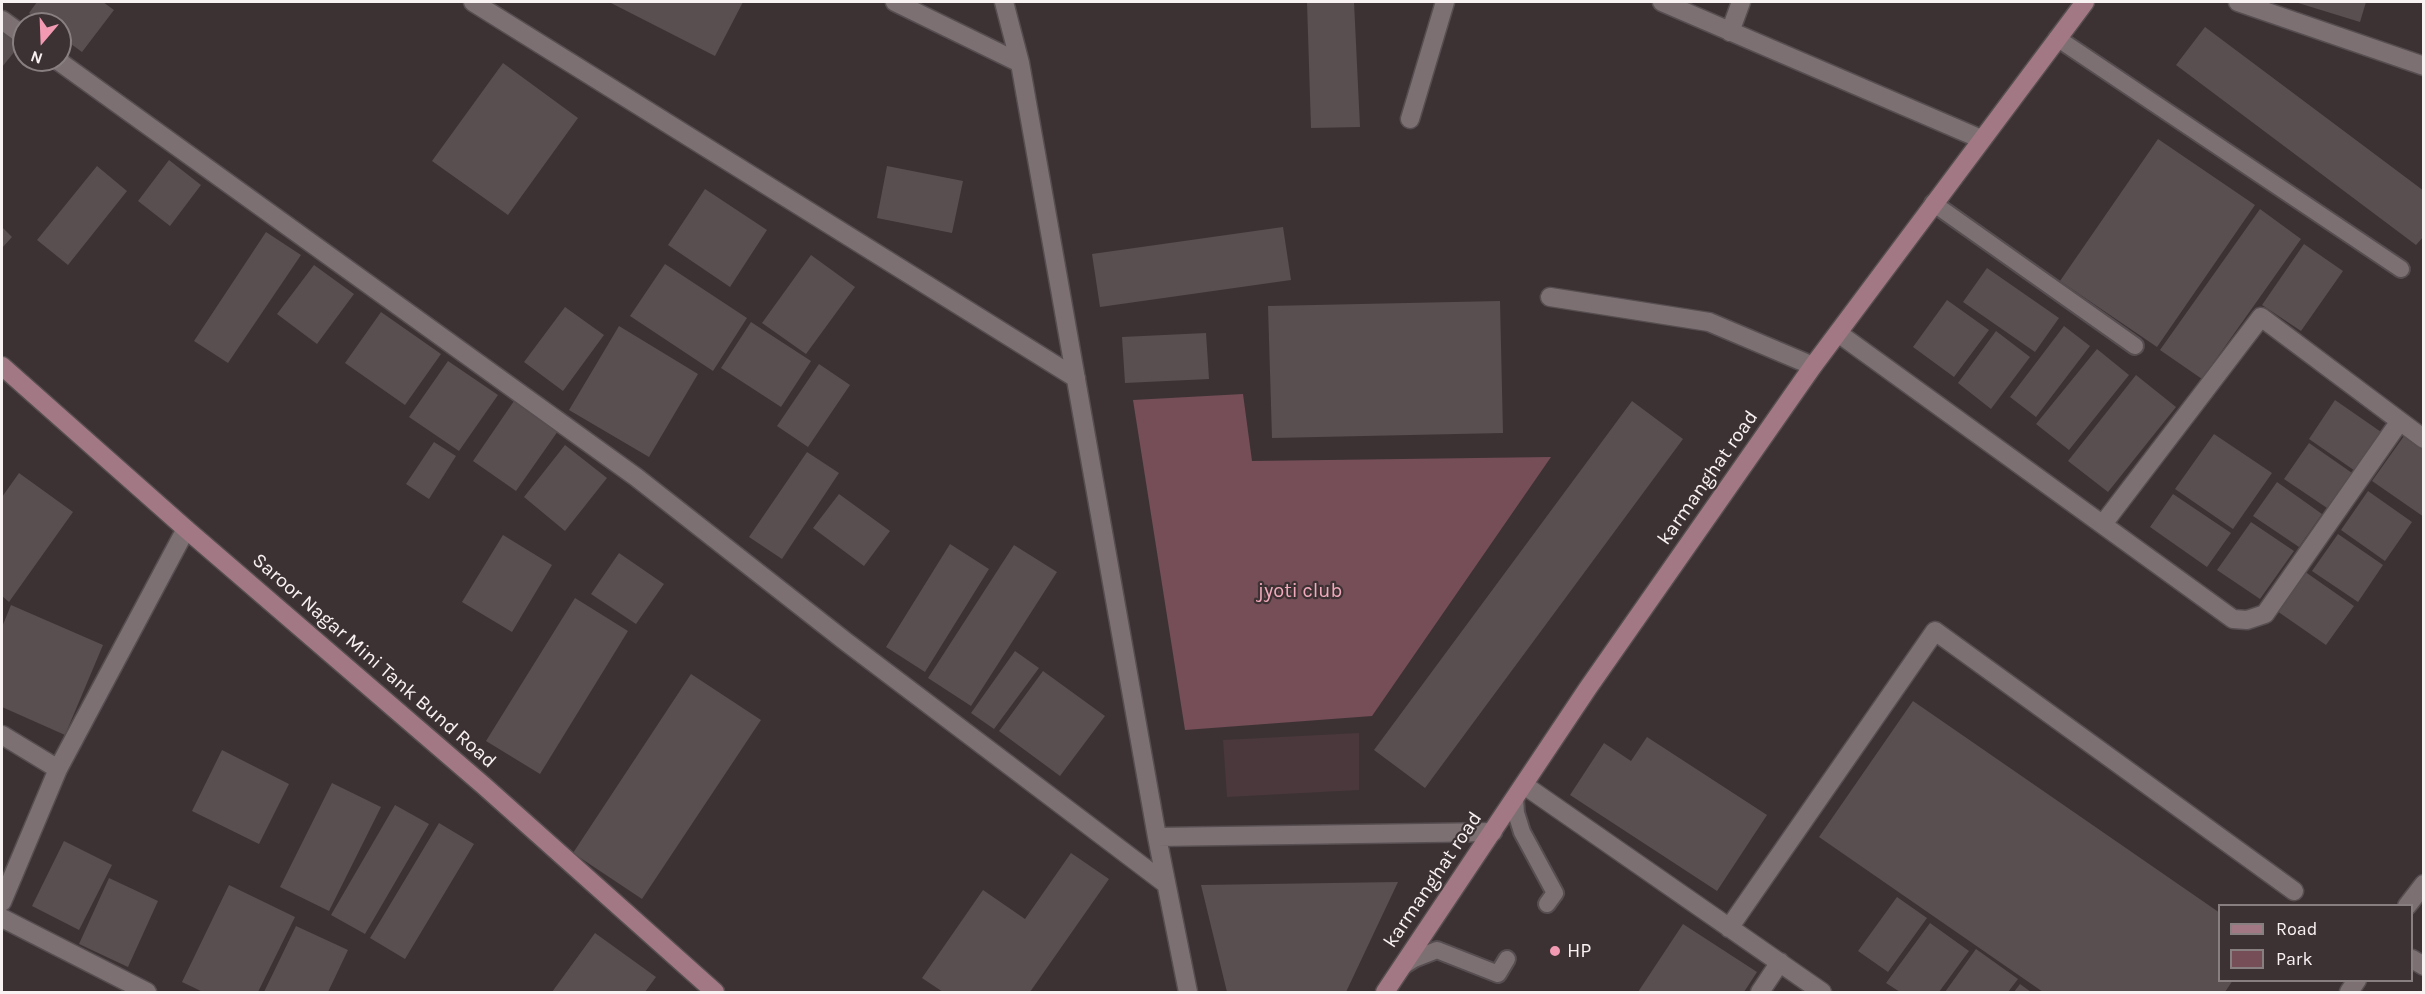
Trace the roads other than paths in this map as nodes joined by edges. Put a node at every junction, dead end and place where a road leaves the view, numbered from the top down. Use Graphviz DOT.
graph roads {
  1 [pos="473,2"];
  2 [pos="895,2"];
  3 [pos="1004,2"];
  4 [pos="1445,2"];
  5 [pos="1662,2"];
  6 [pos="1741,2"];
  7 [pos="2085,2"];
  8 [pos="2238,2"];
  9 [pos="1730,32"];
  10 [pos="2057,38"];
  11 [pos="1020,63"];
  12 [pos="2424,66"];
  13 [pos="72,71"];
  14 [pos="1410,119"];
  15 [pos="1981,139"];
  16 [pos="1933,203"];
  17 [pos="2401,269"];
  18 [pos="1550,297"];
  19 [pos="1838,333"];
  20 [pos="2135,346"];
  21 [pos="2,366"];
  22 [pos="1813,366"];
  23 [pos="1076,378"];
  24 [pos="2400,421"];
  25 [pos="2424,439"];
  26 [pos="2103,524"];
  27 [pos="186,529"];
  28 [pos="2,735"];
  29 [pos="58,769"];
  30 [pos="1520,791"];
  31 [pos="1493,832"];
  32 [pos="1157,837"];
  33 [pos="1166,884"];
  34 [pos="2424,884"];
  35 [pos="2294,891"];
  36 [pos="2,902"];
  37 [pos="1547,904"];
  38 [pos="2409,904"];
  39 [pos="2,918"];
  40 [pos="1730,928"];
  41 [pos="1507,959"];
  42 [pos="1780,963"];
  43 [pos="1403,966"];
  44 [pos="147,993"];
  45 [pos="715,993"];
  46 [pos="1188,993"];
  47 [pos="1385,993"];
  48 [pos="1760,993"];
  49 [pos="1822,993"];
  1 -- 23 [label="street"];
  2 -- 11 [label="street"];
  3 -- 11 [label="street"];
  4 -- 14 [label="street"];
  5 -- 9 [label="street"];
  6 -- 9 [label="street"];
  7 -- 10 [label="main road, karmanghat road"];
  8 -- 12 [label="street"];
  9 -- 15 [label="street"];
  10 -- 15 [label="main road, karmanghat road"];
  10 -- 17 [label="lane"];
  11 -- 23 [label="street"];
  13 -- 33 [label="street"];
  15 -- 16 [label="main road, karmanghat road"];
  16 -- 19 [label="main road, karmanghat road"];
  16 -- 20 [label="lane"];
  18 -- 22 [label="street"];
  19 -- 22 [label="main road, karmanghat road"];
  19 -- 26 [label="street"];
  21 -- 27 [label="main road, Saroor Nagar Mini Tank Bund Road"];
  22 -- 30 [label="main road, karmanghat road"];
  23 -- 32 [label="street"];
  24 -- 25 [label="street"];
  24 -- 26 [label="street"];
  24 -- 26 [label="street"];
  27 -- 29 [label="street"];
  27 -- 45 [label="main road, Saroor Nagar Mini Tank Bund Road"];
  28 -- 29 [label="street"];
  29 -- 36 [label="street"];
  30 -- 31 [label="main road, karmanghat road"];
  30 -- 37 [label="lane"];
  30 -- 40 [label="street"];
  31 -- 32 [label="street"];
  31 -- 43 [label="main road, karmanghat road"];
  32 -- 33 [label="street"];
  33 -- 46 [label="street"];
  34 -- 38 [label="street"];
  35 -- 40 [label="street"];
  39 -- 44 [label="street"];
  40 -- 42 [label="street"];
  41 -- 43 [label="lane"];
  42 -- 48 [label="street"];
  42 -- 49 [label="street"];
  43 -- 47 [label="main road, karmanghat road"];
}
